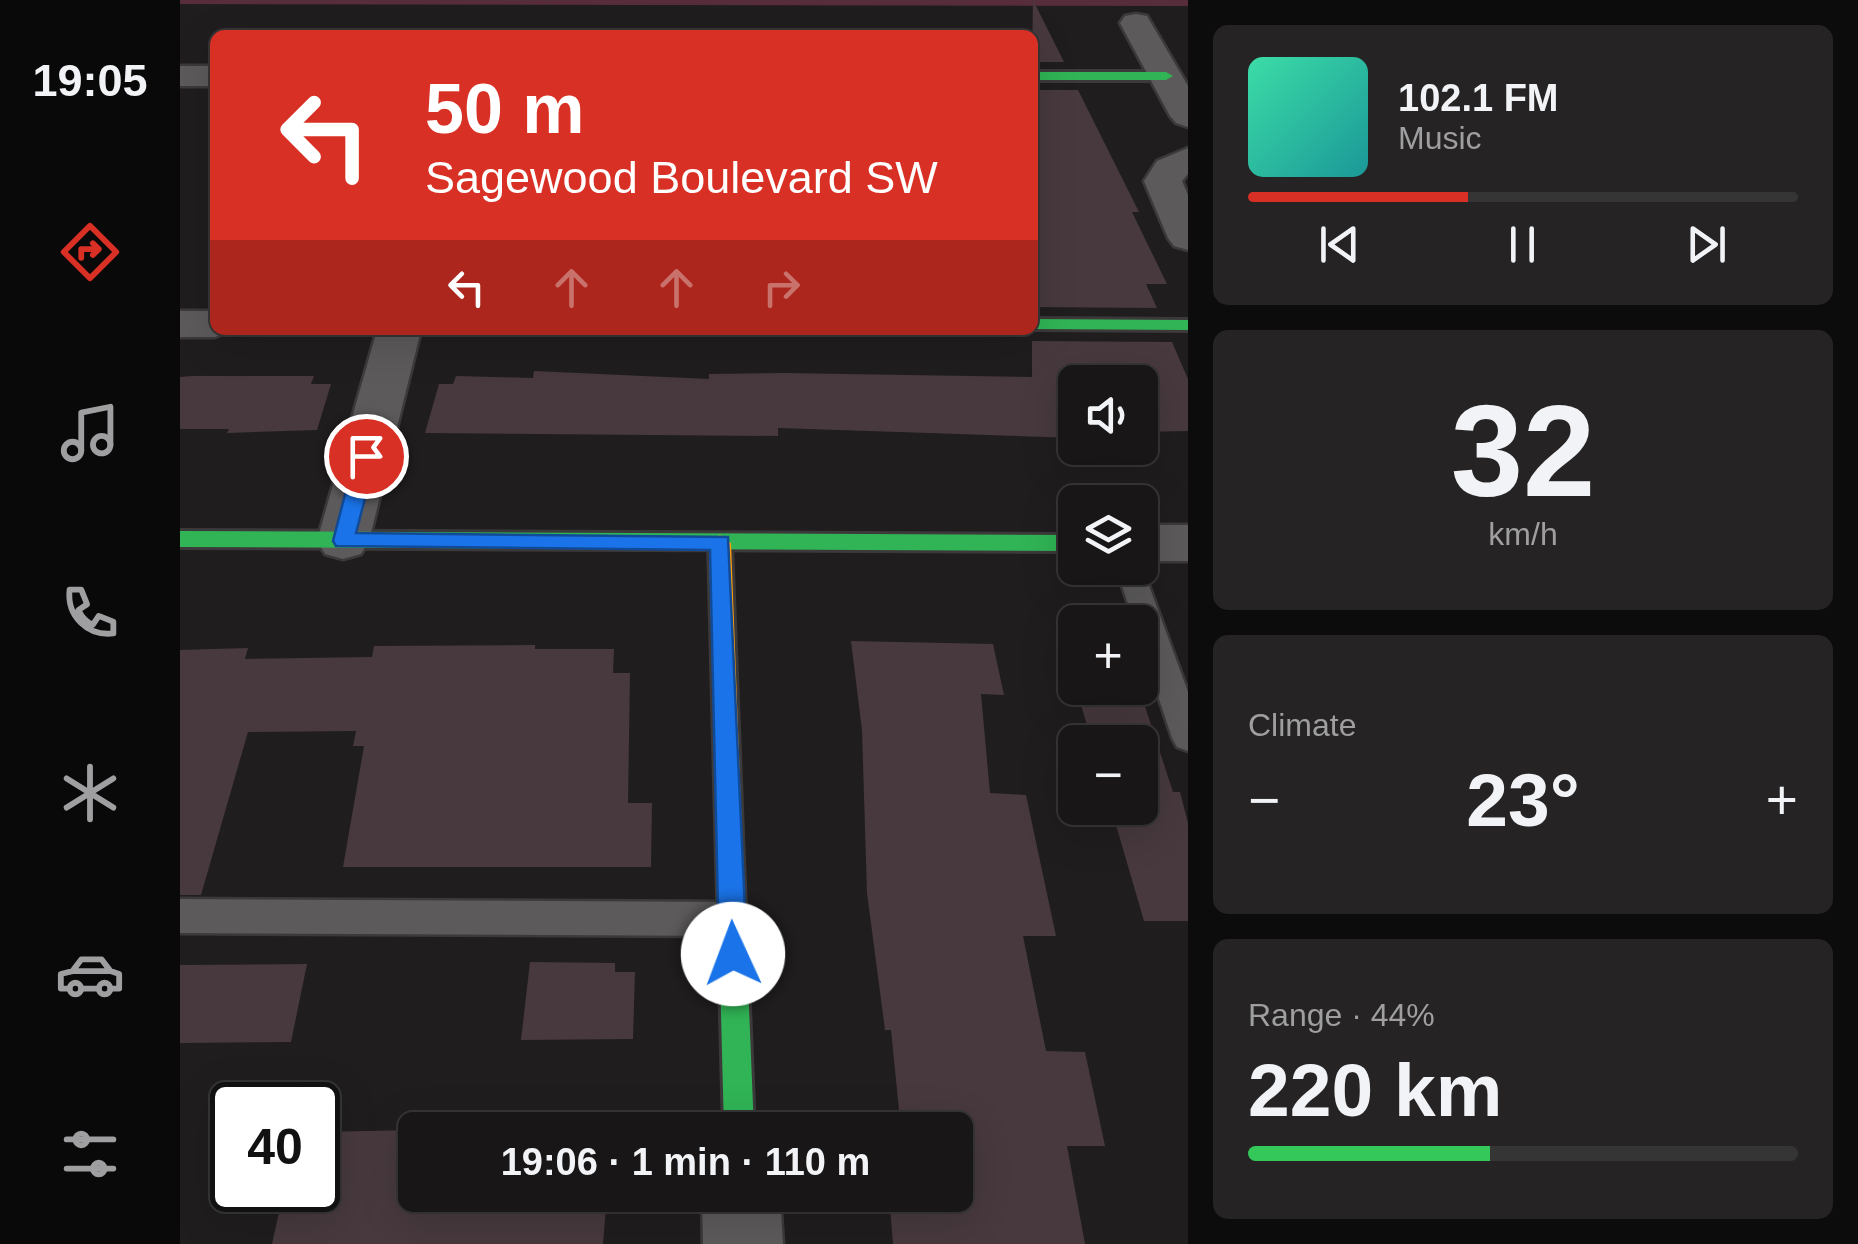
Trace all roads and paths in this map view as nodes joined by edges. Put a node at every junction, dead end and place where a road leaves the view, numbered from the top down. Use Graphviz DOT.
graph roads {
  1 [pos="1136,23"];
  2 [pos="180,76"];
  3 [pos="210,76"];
  4 [pos="1038,76"];
  5 [pos="1166,76"];
  6 [pos="1188,116"];
  7 [pos="1188,160"];
  8 [pos="1188,238"];
  9 [pos="180,324"];
  10 [pos="210,324"];
  11 [pos="1038,324"];
  12 [pos="1188,324"];
  13 [pos="398,335"];
  14 [pos="180,539"];
  15 [pos="343,541"];
  16 [pos="720,543"];
  17 [pos="1058,543"];
  18 [pos="1158,543"];
  19 [pos="1188,543"];
  20 [pos="1136,585"];
  21 [pos="1188,738"];
  22 [pos="180,916"];
  23 [pos="732,919"];
  24 [pos="738,1112"];
  25 [pos="742,1212"];
  26 [pos="743,1244"];
  1 -- 5 [label="street"];
  2 -- 3 [label="street"];
  4 -- 5 [label="street"];
  5 -- 6 [label="street"];
  7 -- 8 [label="street"];
  9 -- 10 [label="street"];
  11 -- 12 [label="street"];
  13 -- 15 [label="street"];
  14 -- 15 [label="street"];
  15 -- 16 [label="street"];
  16 -- 17 [label="street"];
  16 -- 23 [label="street"];
  18 -- 19 [label="street"];
  20 -- 21 [label="lane"];
  22 -- 23 [label="lane"];
  23 -- 24 [label="street"];
  25 -- 26 [label="street"];
}
